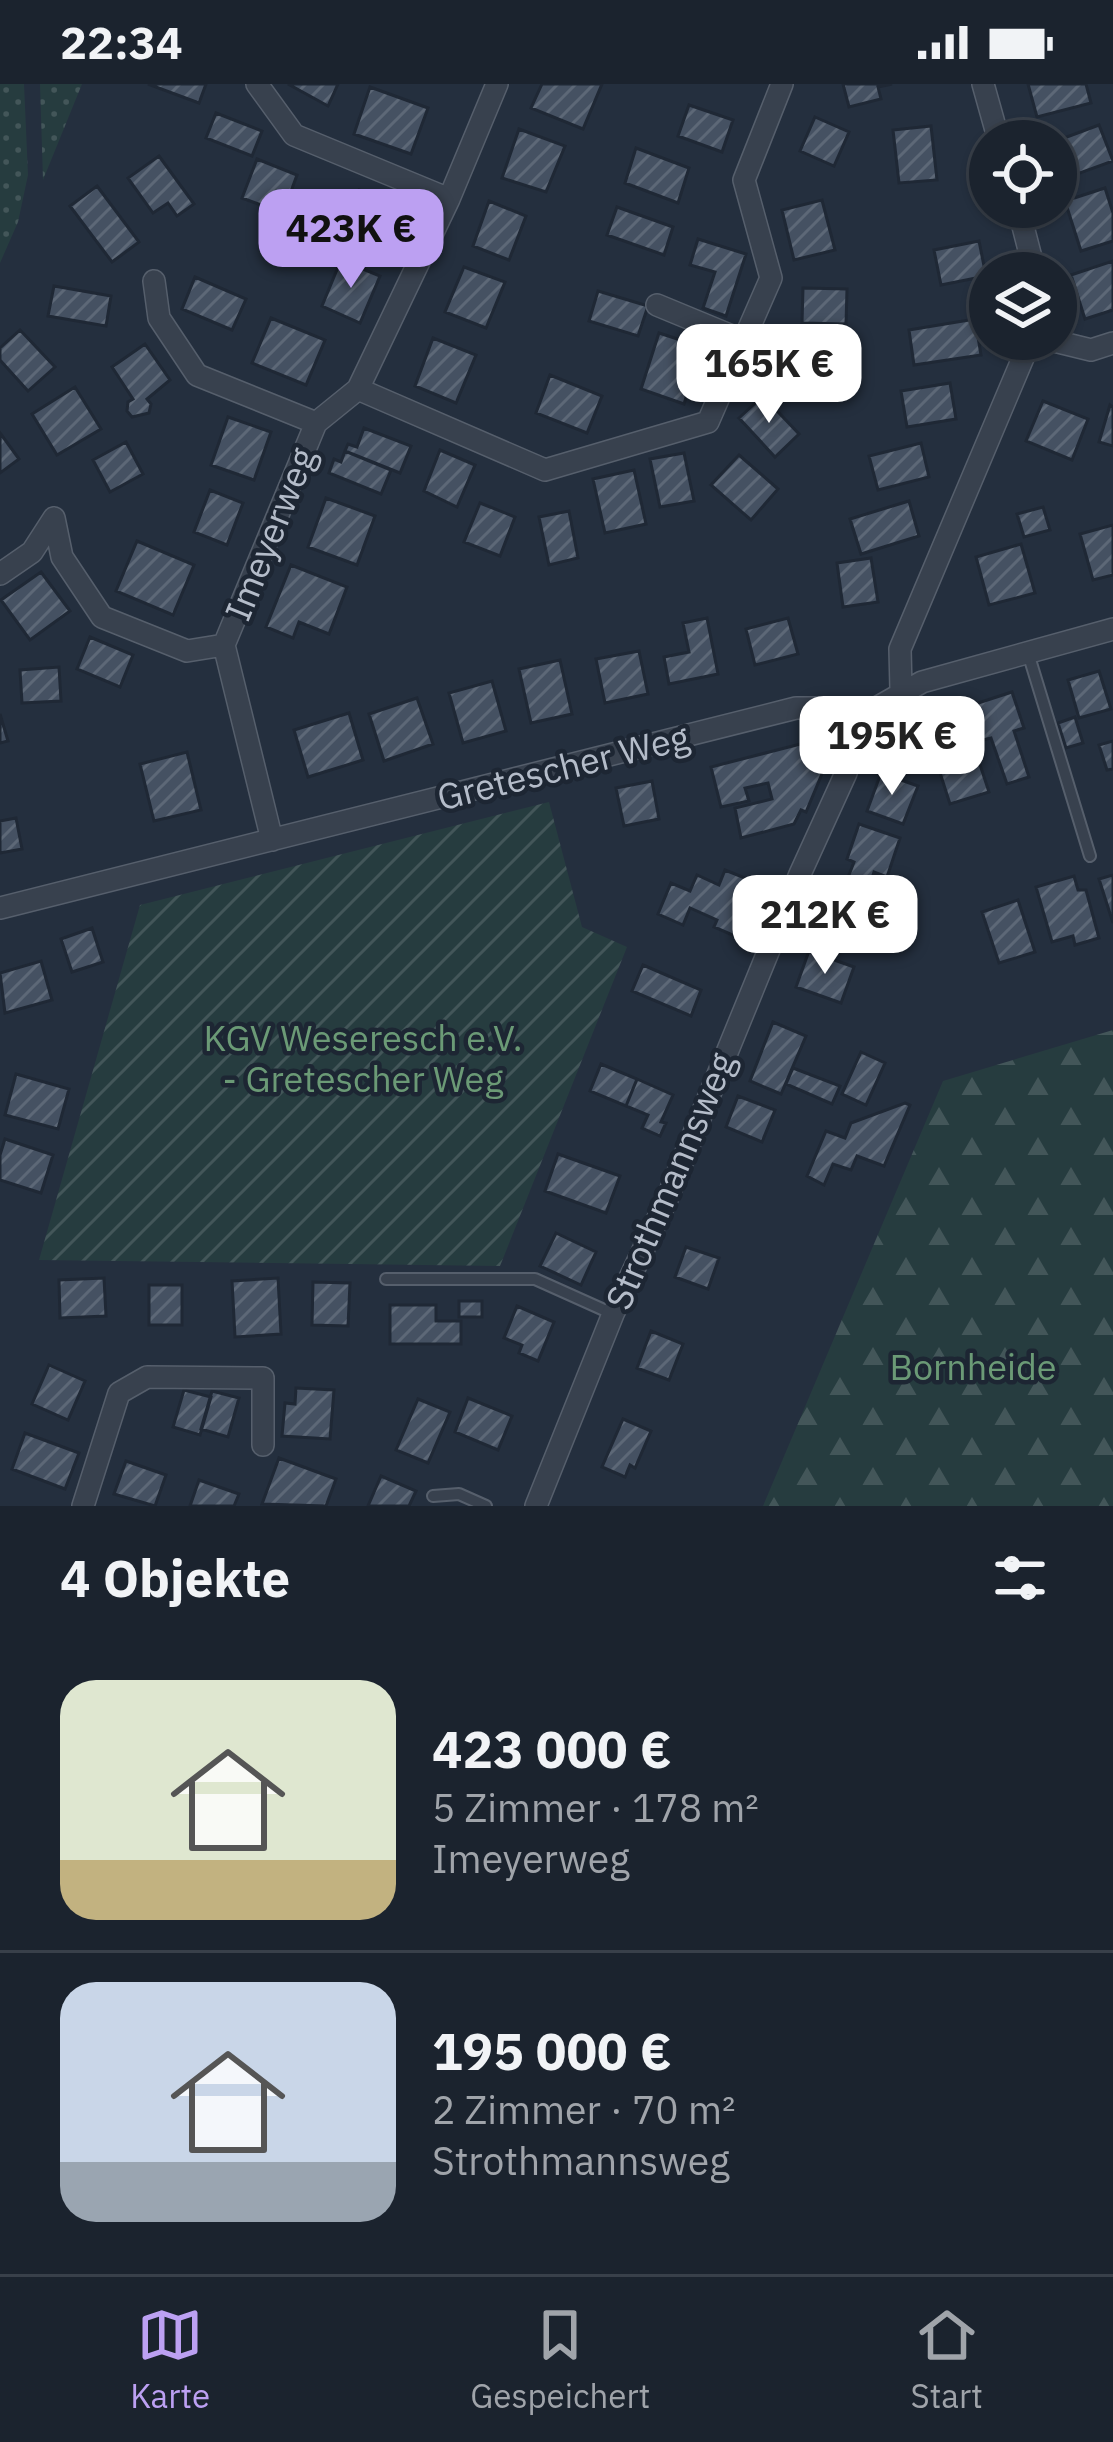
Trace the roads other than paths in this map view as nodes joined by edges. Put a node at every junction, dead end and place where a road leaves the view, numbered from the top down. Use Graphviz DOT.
graph roads {
  1 [pos="257,84"];
  2 [pos="497,84"];
  3 [pos="782,84"];
  4 [pos="982,84"];
  5 [pos="993,120"];
  6 [pos="449,199"];
  7 [pos="154,281"];
  8 [pos="658,305"];
  9 [pos="744,341"];
  10 [pos="1113,343"];
  11 [pos="1077,347"];
  12 [pos="1022,360"];
  13 [pos="358,389"];
  14 [pos="316,424"];
  15 [pos="0,574"];
  16 [pos="1113,629"];
  17 [pos="224,645"];
  18 [pos="1028,653"];
  19 [pos="902,690"];
  20 [pos="850,723"];
  21 [pos="272,840"];
  22 [pos="1090,856"];
  23 [pos="0,908"];
  24 [pos="386,1279"];
  25 [pos="613,1314"];
  26 [pos="263,1445"];
  27 [pos="433,1496"];
  28 [pos="83,1506"];
  29 [pos="486,1506"];
  30 [pos="536,1506"];
  1 -- 6 [label="street"];
  2 -- 6 [label="street, Imeyerweg"];
  3 -- 9 [label="street"];
  4 -- 5 [label="street"];
  6 -- 13 [label="street, Imeyerweg"];
  7 -- 14 [label="street, Imeyerweg"];
  8 -- 9 [label="street"];
  9 -- 13 [label="street"];
  10 -- 11 [label="street"];
  12 -- 19 [label="street"];
  13 -- 14 [label="street, Imeyerweg"];
  14 -- 17 [label="street, Imeyerweg"];
  15 -- 17 [label="street, Imeyerweg"];
  16 -- 18 [label="street"];
  17 -- 21 [label="street, Imeyerweg"];
  18 -- 19 [label="street"];
  18 -- 22 [label="lane"];
  19 -- 20 [label="street"];
  20 -- 21 [label="street, Gretescher Weg"];
  20 -- 25 [label="street, Strothmannsweg"];
  21 -- 23 [label="street, Gretescher Weg"];
  24 -- 25 [label="lane"];
  25 -- 30 [label="street, Strothmannsweg"];
  26 -- 28 [label="street"];
  27 -- 29 [label="lane"];
}
